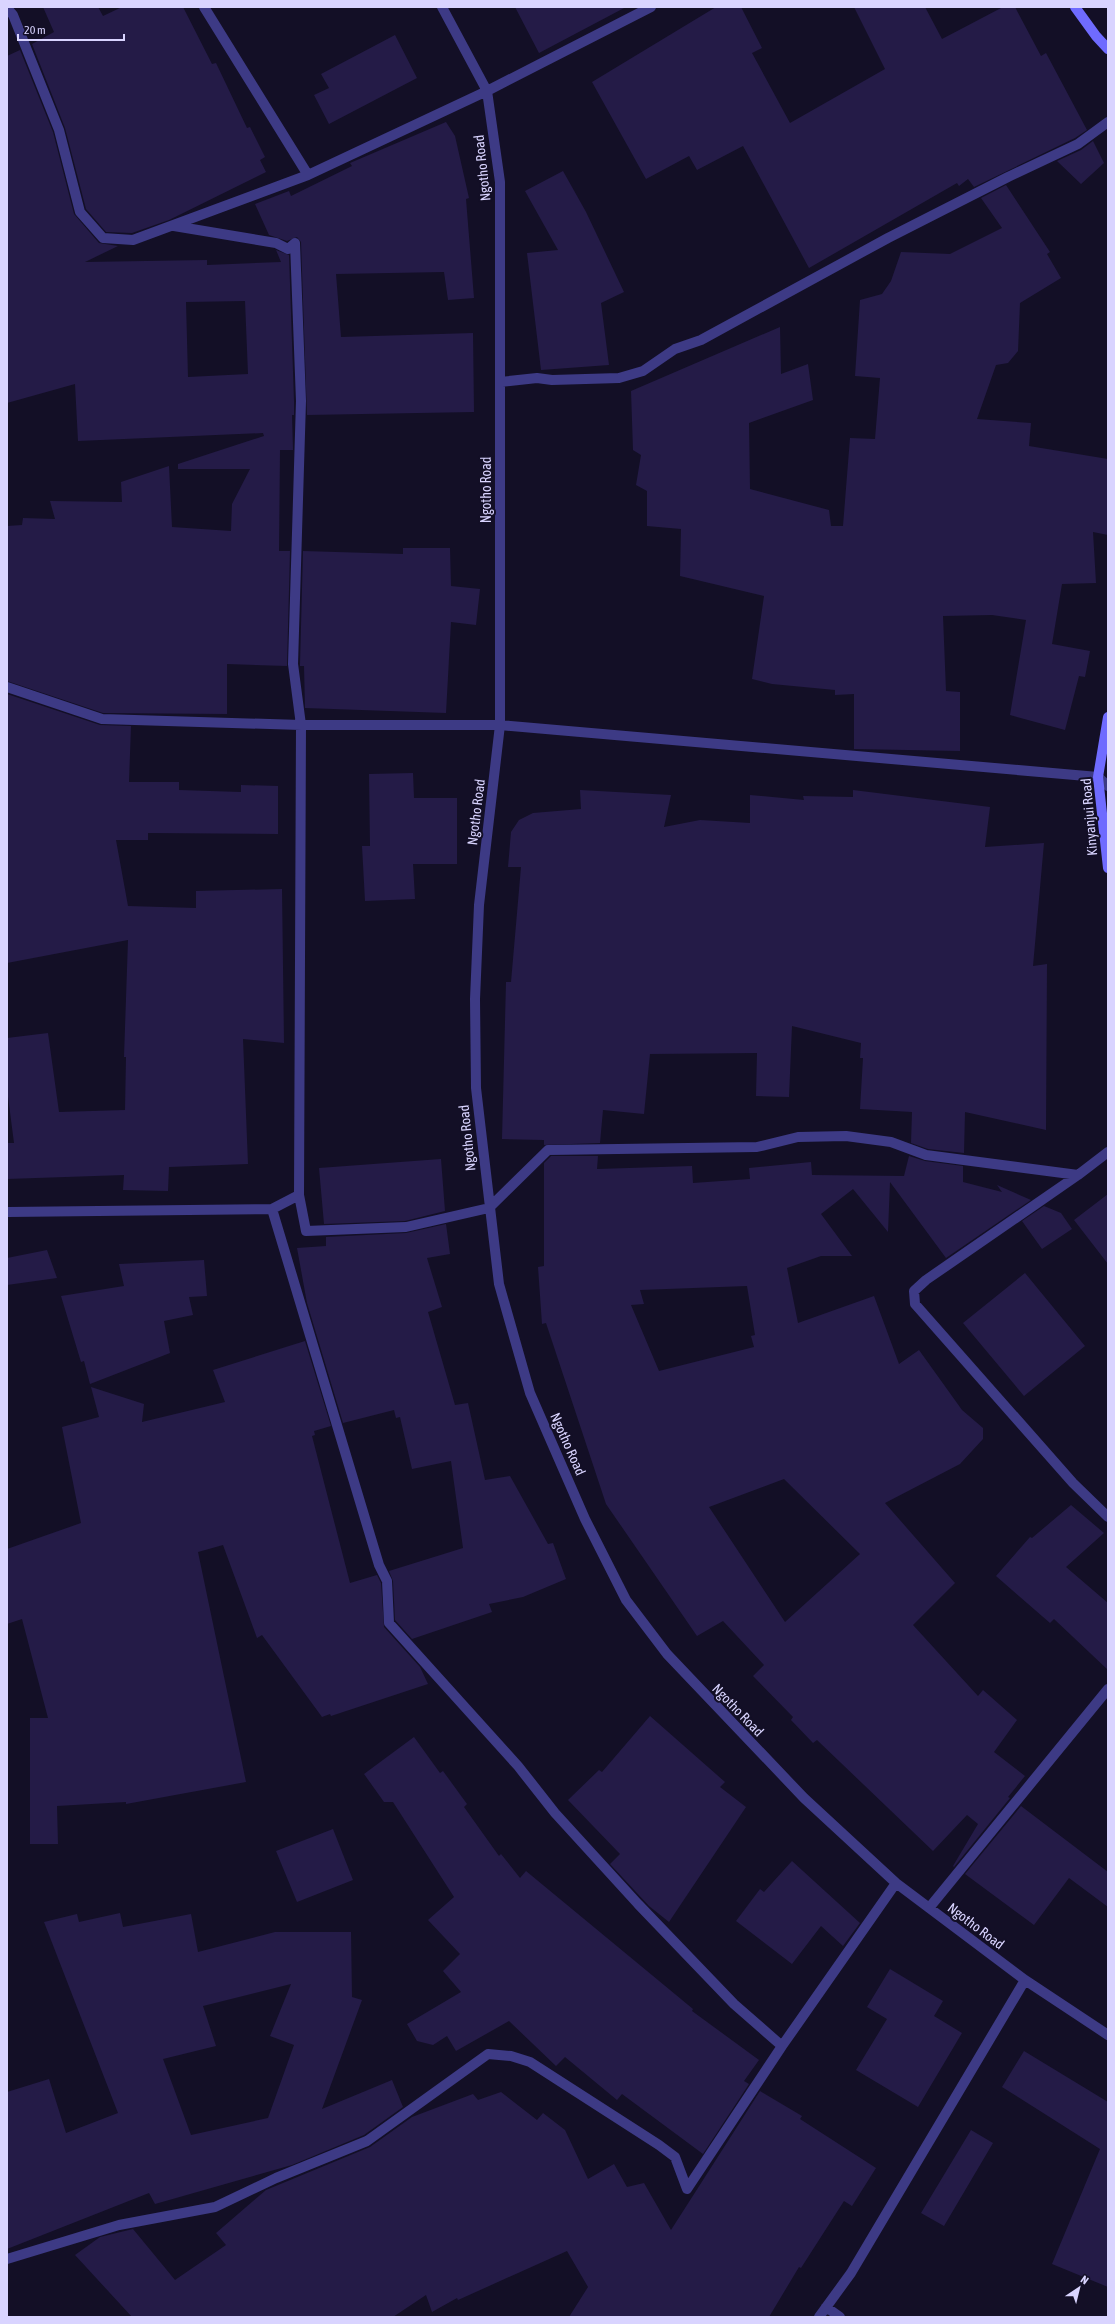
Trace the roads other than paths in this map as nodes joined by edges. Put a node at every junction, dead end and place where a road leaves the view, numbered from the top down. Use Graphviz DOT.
graph roads {
  1 [pos="204,7"];
  2 [pos="442,7"];
  3 [pos="651,7"];
  4 [pos="1075,7"];
  5 [pos="7,8"];
  6 [pos="1108,49"];
  7 [pos="487,91"];
  8 [pos="1108,122"];
  9 [pos="308,175"];
  10 [pos="174,226"];
  11 [pos="500,382"];
  12 [pos="7,687"];
  13 [pos="1108,716"];
  14 [pos="301,725"];
  15 [pos="500,725"];
  16 [pos="1098,777"];
  17 [pos="1108,786"];
  18 [pos="1108,868"];
  19 [pos="1108,1152"];
  20 [pos="1078,1175"];
  21 [pos="299,1195"];
  22 [pos="489,1208"];
  23 [pos="272,1210"];
  24 [pos="8,1212"];
  25 [pos="1108,1517"];
  26 [pos="1108,1689"];
  27 [pos="896,1883"];
  28 [pos="929,1908"];
  29 [pos="1026,1980"];
  30 [pos="1108,2035"];
  31 [pos="782,2046"];
  32 [pos="7,2259"];
  33 [pos="826,2307"];
  34 [pos="819,2317"];
  35 [pos="840,2317"];
  1 -- 9 [label="street"];
  2 -- 7 [label="street, Ngotho Road"];
  3 -- 7 [label="street"];
  4 -- 6 [label="main road"];
  5 -- 10 [label="street"];
  7 -- 9 [label="street"];
  7 -- 11 [label="street, Ngotho Road"];
  8 -- 11 [label="street"];
  9 -- 10 [label="street"];
  10 -- 14 [label="street"];
  11 -- 15 [label="street, Ngotho Road"];
  12 -- 14 [label="street"];
  13 -- 16 [label="main road, Kinyanjui Road"];
  14 -- 15 [label="street"];
  14 -- 21 [label="street"];
  15 -- 16 [label="street"];
  15 -- 22 [label="street, Ngotho Road"];
  16 -- 17 [label="street"];
  16 -- 18 [label="main road, Kinyanjui Road"];
  19 -- 20 [label="street"];
  20 -- 22 [label="street"];
  20 -- 25 [label="street"];
  21 -- 22 [label="street"];
  21 -- 23 [label="street"];
  22 -- 27 [label="street, Ngotho Road"];
  23 -- 24 [label="street"];
  23 -- 31 [label="street"];
  26 -- 28 [label="street"];
  27 -- 28 [label="street, Ngotho Road"];
  27 -- 31 [label="street"];
  28 -- 29 [label="street, Ngotho Road"];
  29 -- 30 [label="street, Ngotho Road"];
  29 -- 33 [label="street"];
  31 -- 32 [label="street"];
  33 -- 34 [label="street"];
  33 -- 35 [label="street"];
}
